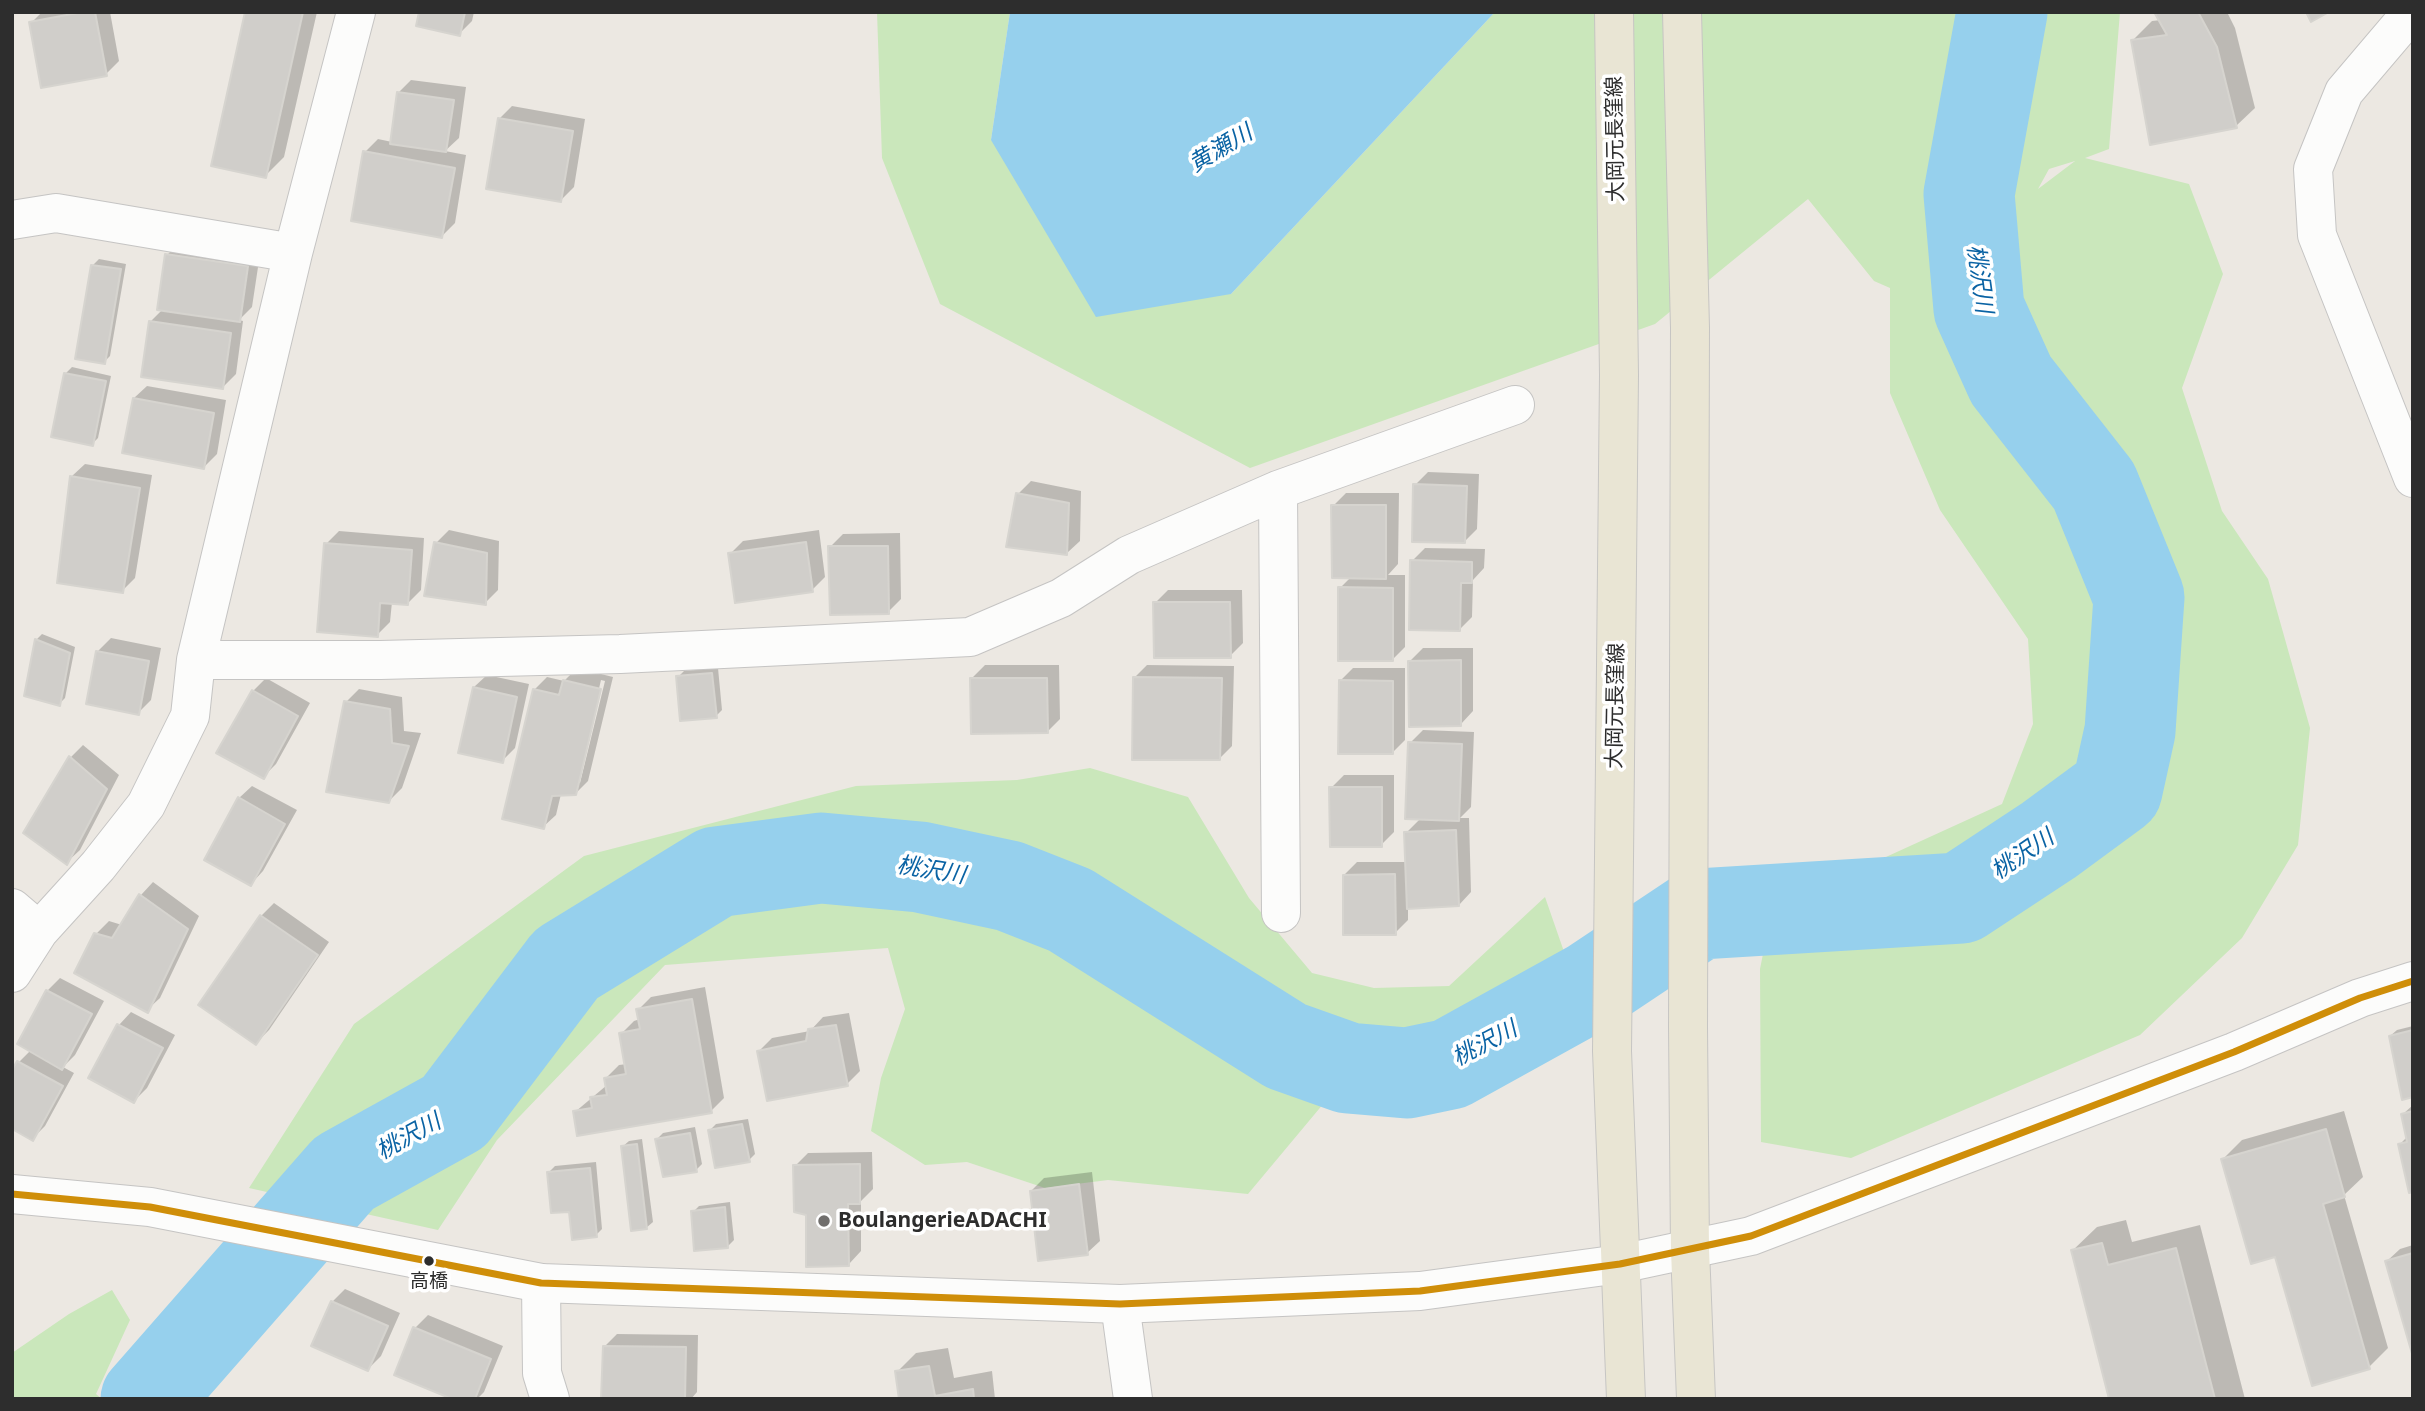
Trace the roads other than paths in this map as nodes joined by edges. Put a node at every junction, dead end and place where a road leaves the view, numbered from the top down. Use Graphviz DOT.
graph roads {
  1 [pos="356,12"];
  2 [pos="1614,12"];
  3 [pos="1682,12"];
  4 [pos="2412,12"];
  5 [pos="12,220"];
  6 [pos="293,253"];
  7 [pos="1515,405"];
  8 [pos="2413,478"];
  9 [pos="1278,490"];
  10 [pos="196,660"];
  11 [pos="1281,914"];
  12 [pos="25,920"];
  13 [pos="12,973"];
  14 [pos="2413,981"];
  15 [pos="12,1194"];
  16 [pos="1690,1250"];
  17 [pos="1620,1264"];
  18 [pos="541,1283"];
  19 [pos="1120,1304"];
  20 [pos="551,1399"];
  21 [pos="1133,1399"];
  22 [pos="1626,1399"];
  23 [pos="1696,1399"];
  1 -- 6 [label="street"];
  2 -- 17 [label="main road, 大岡元長窪線"];
  3 -- 16 [label="main road"];
  4 -- 8 [label="street"];
  5 -- 6 [label="street"];
  6 -- 10 [label="street"];
  7 -- 9 [label="street"];
  9 -- 10 [label="street"];
  9 -- 11 [label="street"];
  10 -- 12 [label="street"];
  12 -- 13 [label="street"];
  14 -- 16 [label="street"];
  15 -- 18 [label="street"];
  16 -- 17 [label="street"];
  16 -- 23 [label="main road"];
  17 -- 19 [label="street"];
  17 -- 22 [label="main road, 大岡元長窪線"];
  18 -- 19 [label="street"];
  18 -- 20 [label="street"];
  19 -- 21 [label="street"];
}
